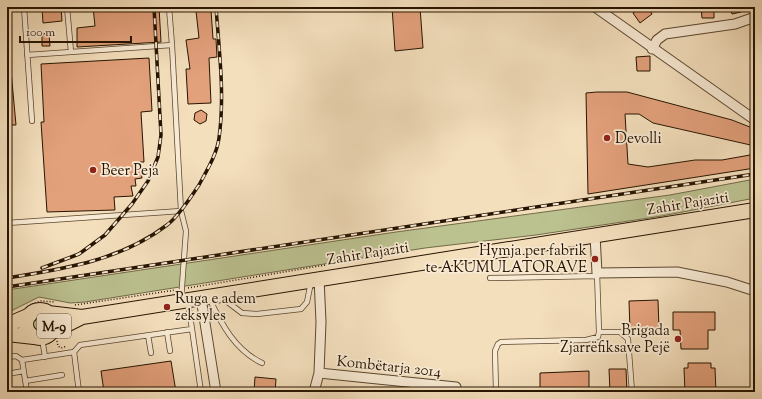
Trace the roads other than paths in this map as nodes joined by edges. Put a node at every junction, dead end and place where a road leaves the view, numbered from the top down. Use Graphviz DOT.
graph roads {
  1 [pos="24,7"];
  2 [pos="67,7"];
  3 [pos="169,7"];
  4 [pos="595,7"];
  5 [pos="755,17"];
  6 [pos="172,45"];
  7 [pos="652,49"];
  8 [pos="71,52"];
  9 [pos="27,55"];
  10 [pos="755,120"];
  11 [pos="32,121"];
  12 [pos="181,210"];
  13 [pos="755,210"];
  14 [pos="7,223"];
  15 [pos="595,235"];
  16 [pos="597,274"];
  17 [pos="490,278"];
  18 [pos="316,279"];
  19 [pos="755,291"];
  20 [pos="210,296"];
  21 [pos="184,301"];
  22 [pos="48,313"];
  23 [pos="30,315"];
  24 [pos="82,317"];
  25 [pos="7,324"];
  26 [pos="192,329"];
  27 [pos="167,332"];
  28 [pos="599,332"];
  29 [pos="7,334"];
  30 [pos="148,335"];
  31 [pos="42,336"];
  32 [pos="170,351"];
  33 [pos="74,352"];
  34 [pos="151,353"];
  35 [pos="45,357"];
  36 [pos="7,358"];
  37 [pos="22,360"];
  38 [pos="262,364"];
  39 [pos="24,372"];
  40 [pos="319,373"];
  41 [pos="7,374"];
  42 [pos="62,375"];
  43 [pos="26,381"];
  44 [pos="456,388"];
  45 [pos="27,392"];
  46 [pos="80,392"];
  47 [pos="201,392"];
  48 [pos="216,392"];
  49 [pos="314,392"];
  50 [pos="496,392"];
  51 [pos="632,392"];
  1 -- 9 [label="lane"];
  2 -- 8 [label="lane"];
  3 -- 6 [label="lane"];
  4 -- 7 [label="street"];
  5 -- 7 [label="street"];
  6 -- 8 [label="lane"];
  6 -- 12 [label="lane"];
  7 -- 10 [label="street"];
  8 -- 9 [label="lane"];
  9 -- 11 [label="lane"];
  12 -- 14 [label="lane"];
  12 -- 21 [label="lane"];
  13 -- 15 [label="main road, Zahir Pajaziti / M-9"];
  15 -- 16 [label="street"];
  15 -- 18 [label="main road, Zahir Pajaziti / M-9"];
  16 -- 17 [label="lane"];
  16 -- 19 [label="street"];
  16 -- 28 [label="lane"];
  18 -- 20 [label="main road, Zahir Pajaziti / M-9"];
  18 -- 20 [label="lane"];
  18 -- 40 [label="street, Kombëtarja 2014"];
  20 -- 21 [label="main road, Zahir Pajaziti / M-9"];
  20 -- 38 [label="lane"];
  20 -- 48 [label="street"];
  21 -- 24 [label="main road, Zahir Pajaziti / M-9"];
  21 -- 26 [label="lane"];
  22 -- 23 [label="main road, M-9"];
  22 -- 24 [label="main road, Zahir Pajaziti / M-9"];
  22 -- 31 [label="main road, M-9"];
  23 -- 25 [label="main road, M-9"];
  23 -- 31 [label="main road, M-9"];
  24 -- 31 [label="main road, Zahir Pajaziti / M-9"];
  26 -- 27 [label="lane"];
  26 -- 47 [label="lane"];
  27 -- 30 [label="lane"];
  27 -- 32 [label="lane"];
  28 -- 50 [label="lane"];
  28 -- 51 [label="lane"];
  29 -- 31 [label="main road, M-9"];
  30 -- 33 [label="lane"];
  30 -- 34 [label="lane"];
  31 -- 35 [label="lane"];
  33 -- 35 [label="lane"];
  33 -- 46 [label="lane"];
  35 -- 37 [label="lane"];
  36 -- 37 [label="lane"];
  37 -- 39 [label="lane"];
  39 -- 41 [label="lane"];
  39 -- 43 [label="lane"];
  40 -- 44 [label="street, Kombëtarja 2014"];
  40 -- 49 [label="street, Kombëtarja 2014"];
  42 -- 43 [label="lane"];
  43 -- 45 [label="lane"];
}
